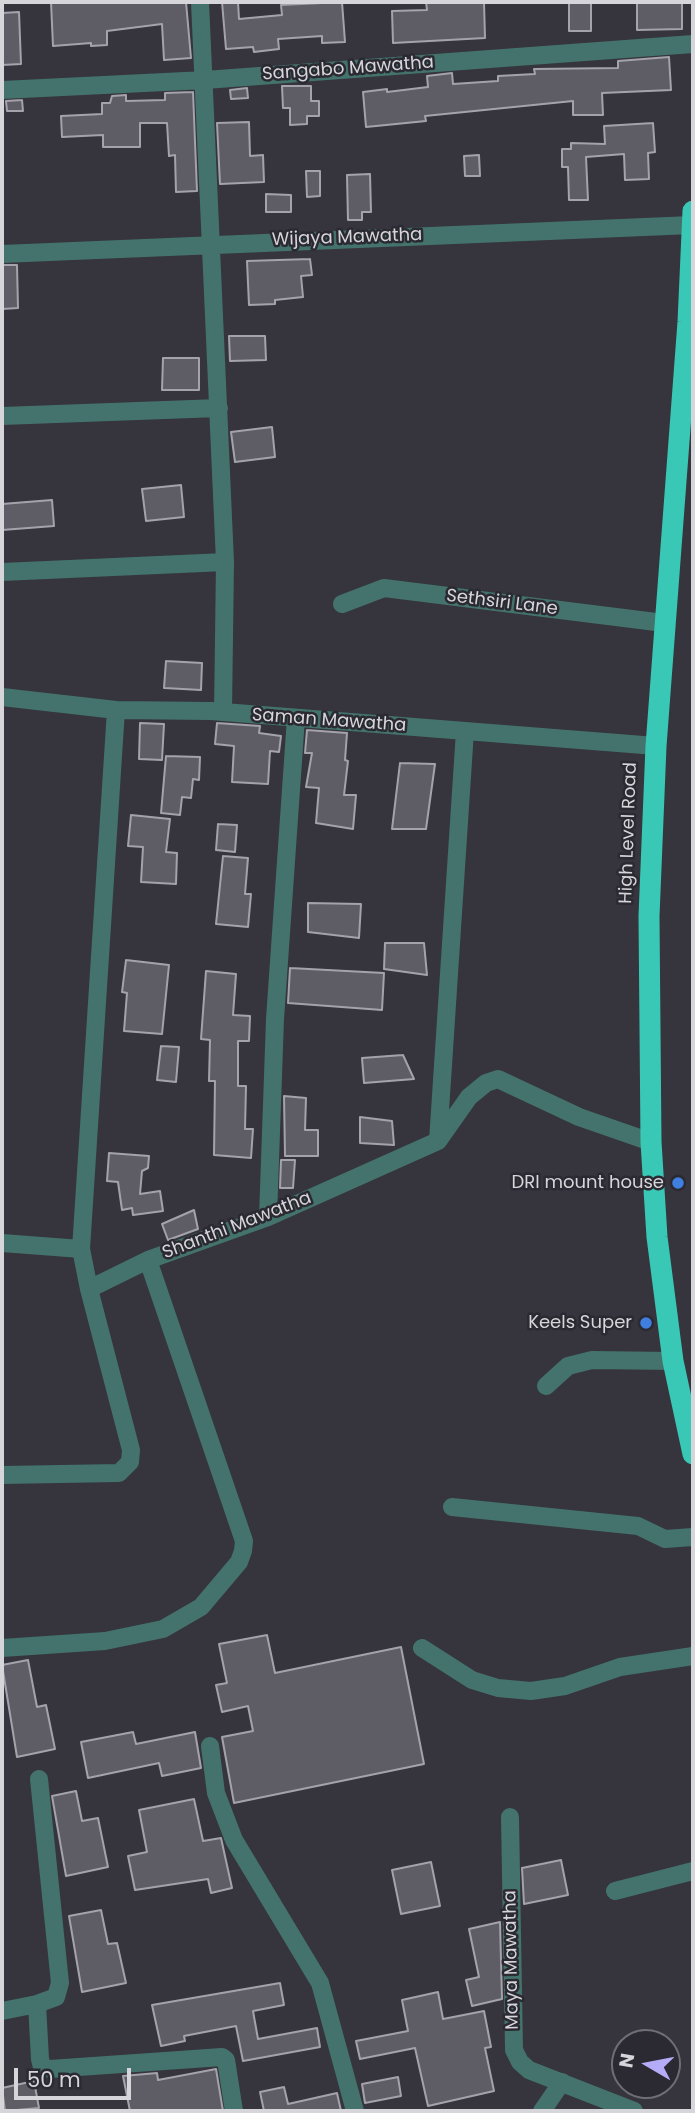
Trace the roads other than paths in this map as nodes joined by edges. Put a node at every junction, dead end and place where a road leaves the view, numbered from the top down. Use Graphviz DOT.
graph roads {
  1 [pos="200,2"];
  2 [pos="693,44"];
  3 [pos="205,80"];
  4 [pos="2,90"];
  5 [pos="693,217"];
  6 [pos="212,243"];
  7 [pos="2,254"];
  8 [pos="692,255"];
  9 [pos="691,324"];
  10 [pos="219,408"];
  11 [pos="2,416"];
  12 [pos="225,562"];
  13 [pos="2,572"];
  14 [pos="342,604"];
  15 [pos="664,623"];
  16 [pos="2,697"];
  17 [pos="116,710"];
  18 [pos="223,712"];
  19 [pos="296,718"];
  20 [pos="465,731"];
  21 [pos="656,746"];
  22 [pos="438,1141"];
  23 [pos="651,1142"];
  24 [pos="268,1217"];
  25 [pos="2,1244"];
  26 [pos="81,1249"];
  27 [pos="148,1260"];
  28 [pos="89,1289"];
  29 [pos="673,1361"];
  30 [pos="546,1386"];
  31 [pos="693,1454"];
  32 [pos="2,1475"];
  33 [pos="452,1507"];
  34 [pos="693,1538"];
  35 [pos="2,1648"];
  36 [pos="422,1648"];
  37 [pos="693,1656"];
  38 [pos="209,1746"];
  39 [pos="39,1779"];
  40 [pos="510,1817"];
  41 [pos="693,1871"];
  42 [pos="615,1891"];
  43 [pos="37,2004"];
  44 [pos="2,2011"];
  45 [pos="562,2082"];
  46 [pos="233,2111"];
  47 [pos="355,2111"];
  48 [pos="542,2111"];
  49 [pos="634,2111"];
  1 -- 3 [label="street"];
  2 -- 3 [label="street, Sangabo Mawatha"];
  3 -- 4 [label="street, Sangabo Mawatha"];
  3 -- 6 [label="street"];
  5 -- 6 [label="street, Wijaya Mawatha"];
  5 -- 8 [label="highway, High Level Road"];
  6 -- 7 [label="street, Wijaya Mawatha"];
  6 -- 10 [label="street"];
  8 -- 9 [label="highway, High Level Road"];
  9 -- 15 [label="highway, High Level Road"];
  10 -- 11 [label="street"];
  10 -- 12 [label="street"];
  12 -- 13 [label="street"];
  12 -- 18 [label="street"];
  14 -- 15 [label="street, Sethsiri Lane"];
  15 -- 21 [label="highway, High Level Road"];
  16 -- 17 [label="street, Saman Mawatha"];
  17 -- 18 [label="street, Saman Mawatha"];
  17 -- 26 [label="street"];
  18 -- 19 [label="street, Saman Mawatha"];
  19 -- 20 [label="street, Saman Mawatha"];
  19 -- 24 [label="street"];
  20 -- 21 [label="street, Saman Mawatha"];
  20 -- 22 [label="street"];
  21 -- 23 [label="highway, High Level Road"];
  22 -- 23 [label="street"];
  22 -- 24 [label="street, Shanthi Mawatha"];
  23 -- 29 [label="highway, High Level Road"];
  24 -- 27 [label="street, Shanthi Mawatha"];
  25 -- 26 [label="street"];
  26 -- 28 [label="street"];
  27 -- 28 [label="street, Shanthi Mawatha"];
  27 -- 35 [label="street"];
  28 -- 32 [label="street"];
  29 -- 30 [label="street"];
  29 -- 31 [label="highway, High Level Road"];
  33 -- 34 [label="street"];
  36 -- 37 [label="street"];
  38 -- 47 [label="street"];
  39 -- 43 [label="street"];
  40 -- 45 [label="street, Maya Mawatha"];
  41 -- 42 [label="street"];
  43 -- 44 [label="street"];
  43 -- 46 [label="street"];
  45 -- 48 [label="street"];
  45 -- 49 [label="street, Maya Mawatha"];
}
